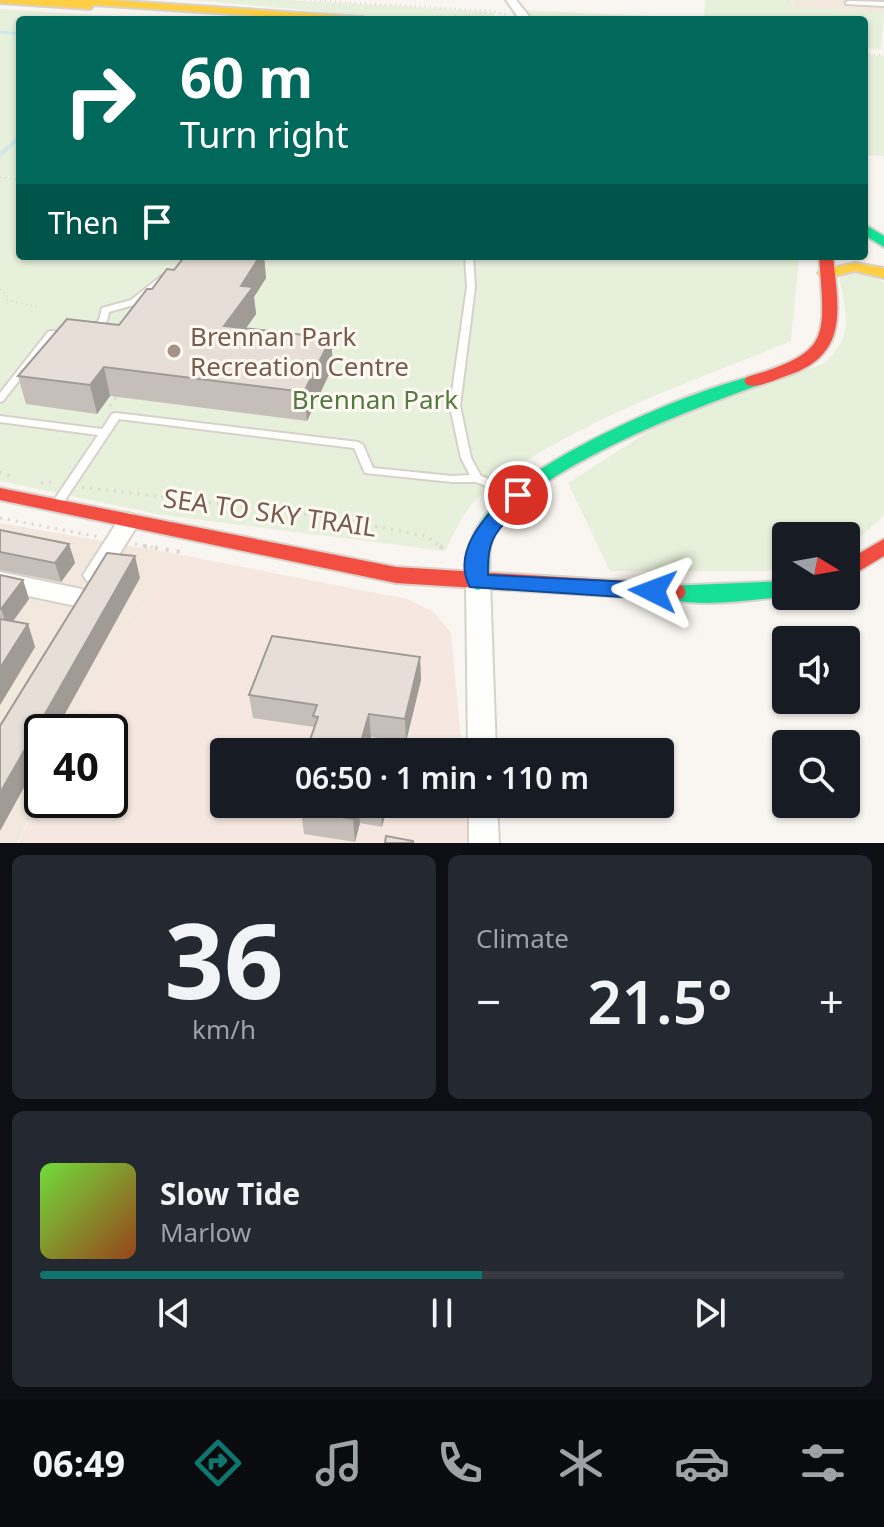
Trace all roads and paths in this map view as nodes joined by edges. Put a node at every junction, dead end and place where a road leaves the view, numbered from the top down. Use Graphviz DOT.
graph roads {
  1 [pos="0,0"];
  2 [pos="65,0"];
  3 [pos="305,0"];
  4 [pos="35,1"];
  5 [pos="97,1"];
  6 [pos="506,2"];
  7 [pos="848,3"];
  8 [pos="884,4"];
  9 [pos="493,11"];
  10 [pos="508,15"];
  11 [pos="241,16"];
  12 [pos="307,16"];
  13 [pos="522,16"];
  14 [pos="469,260"];
  15 [pos="826,264"];
  16 [pos="175,273"];
  17 [pos="884,273"];
  18 [pos="0,289"];
  19 [pos="37,307"];
  20 [pos="0,399"];
  21 [pos="0,419"];
  22 [pos="105,433"];
  23 [pos="477,478"];
  24 [pos="78,487"];
  25 [pos="0,494"];
  26 [pos="518,495"];
  27 [pos="55,506"];
  28 [pos="129,521"];
  29 [pos="884,546"];
  30 [pos="456,557"];
  31 [pos="860,562"];
  32 [pos="0,581"];
  33 [pos="478,582"];
  34 [pos="772,590"];
  35 [pos="81,598"];
  36 [pos="66,623"];
  37 [pos="482,738"];
  38 [pos="483,818"];
  39 [pos="484,843"];
  1 -- 4 [label="main road"];
  2 -- 5 [label="main road"];
  3 -- 9 [label="path"];
  4 -- 11 [label="main road"];
  5 -- 12 [label="main road"];
  6 -- 9 [label="path"];
  6 -- 13 [label="street"];
  7 -- 8 [label="lane"];
  9 -- 10 [label="path"];
  14 -- 23 [label="lane"];
  15 -- 17 [label="main road"];
  15 -- 26 [label="main road"];
  16 -- 20 [label="lane"];
  18 -- 19 [label="path"];
  21 -- 22 [label="lane"];
  22 -- 23 [label="lane"];
  22 -- 27 [label="lane"];
  23 -- 26 [label="lane"];
  24 -- 30 [label="path, SEA TO SKY TRAIL"];
  25 -- 27 [label="main road"];
  26 -- 33 [label="main road"];
  27 -- 28 [label="main road"];
  28 -- 33 [label="main road"];
  28 -- 35 [label="street"];
  29 -- 31 [label="main road"];
  32 -- 35 [label="street"];
  33 -- 34 [label="main road"];
  33 -- 37 [label="street"];
  35 -- 36 [label="street"];
  38 -- 39 [label="street"];
}
